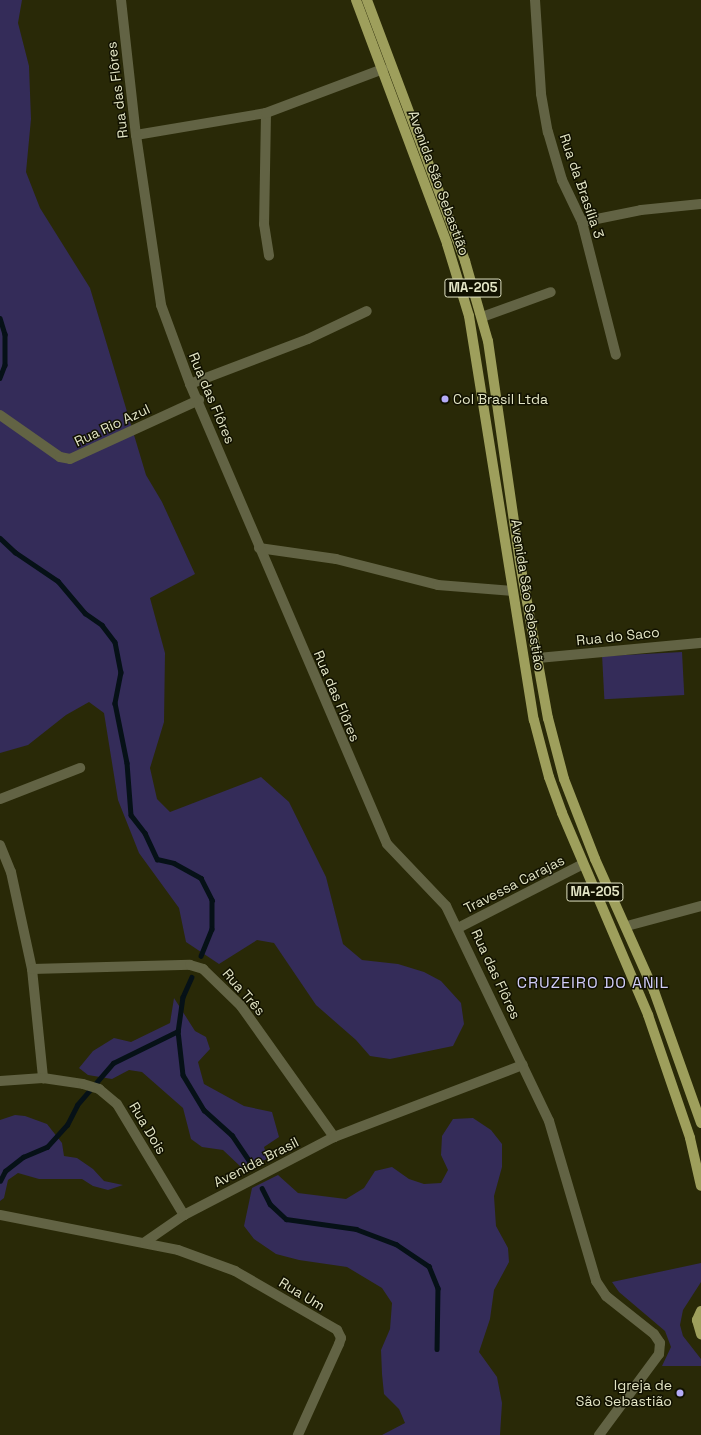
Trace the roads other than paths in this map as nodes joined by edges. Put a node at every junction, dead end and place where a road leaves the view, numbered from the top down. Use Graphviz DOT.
graph roads {
  1 [pos="121,0"];
  2 [pos="356,0"];
  3 [pos="367,0"];
  4 [pos="535,0"];
  5 [pos="383,69"];
  6 [pos="266,113"];
  7 [pos="136,135"];
  8 [pos="701,204"];
  9 [pos="582,222"];
  10 [pos="269,256"];
  11 [pos="551,292"];
  12 [pos="367,311"];
  13 [pos="482,317"];
  14 [pos="616,356"];
  15 [pos="190,384"];
  16 [pos="199,400"];
  17 [pos="0,415"];
  18 [pos="259,548"];
  19 [pos="513,590"];
  20 [pos="701,642"];
  21 [pos="538,658"];
  22 [pos="80,768"];
  23 [pos="0,799"];
  24 [pos="0,845"];
  25 [pos="583,864"];
  26 [pos="701,906"];
  27 [pos="627,926"];
  28 [pos="458,928"];
  29 [pos="32,969"];
  30 [pos="523,1065"];
  31 [pos="43,1078"];
  32 [pos="0,1081"];
  33 [pos="701,1123"];
  34 [pos="334,1137"];
  35 [pos="701,1186"];
  36 [pos="0,1215"];
  37 [pos="184,1215"];
  38 [pos="145,1242"];
  39 [pos="700,1310"];
  40 [pos="701,1334"];
  41 [pos="298,1435"];
  42 [pos="598,1435"];
  1 -- 7 [label="street, Rua das Flôres"];
  2 -- 5 [label="main road, Avenida São Sebastião / MA-205"];
  3 -- 13 [label="main road, Avenida São Sebastião / MA-205"];
  4 -- 9 [label="street, Rua da Brasília 3"];
  5 -- 6 [label="street"];
  5 -- 19 [label="main road, Avenida São Sebastião / MA-205"];
  6 -- 7 [label="street"];
  6 -- 10 [label="street"];
  7 -- 15 [label="street, Rua das Flôres"];
  8 -- 9 [label="street"];
  9 -- 14 [label="street, Rua da Brasília 3"];
  11 -- 13 [label="street"];
  12 -- 15 [label="street"];
  13 -- 21 [label="main road, Avenida São Sebastião / MA-205"];
  15 -- 16 [label="street, Rua das Flôres"];
  16 -- 17 [label="street, Rua Rio Azul"];
  16 -- 18 [label="street, Rua das Flôres"];
  18 -- 19 [label="street"];
  18 -- 28 [label="street, Rua das Flôres"];
  19 -- 25 [label="main road, Avenida São Sebastião / MA-205"];
  20 -- 21 [label="street, Rua do Saco"];
  21 -- 27 [label="main road, Avenida São Sebastião / MA-205"];
  22 -- 23 [label="street"];
  24 -- 29 [label="street"];
  25 -- 28 [label="street, Travessa Carajas"];
  25 -- 35 [label="main road, Avenida São Sebastião / MA-205"];
  26 -- 27 [label="street"];
  27 -- 33 [label="main road, Avenida São Sebastião / MA-205"];
  28 -- 30 [label="street, Rua das Flôres"];
  29 -- 31 [label="street"];
  29 -- 34 [label="street, Rua Três"];
  30 -- 34 [label="street, Avenida Brasil"];
  30 -- 42 [label="street, Rua das Flôres"];
  31 -- 32 [label="street, Rua Dois"];
  31 -- 37 [label="street, Rua Dois"];
  34 -- 37 [label="street, Avenida Brasil"];
  36 -- 38 [label="street"];
  37 -- 38 [label="street, Avenida Brasil"];
  38 -- 41 [label="street, Rua Um"];
  39 -- 40 [label="main road"];
}
